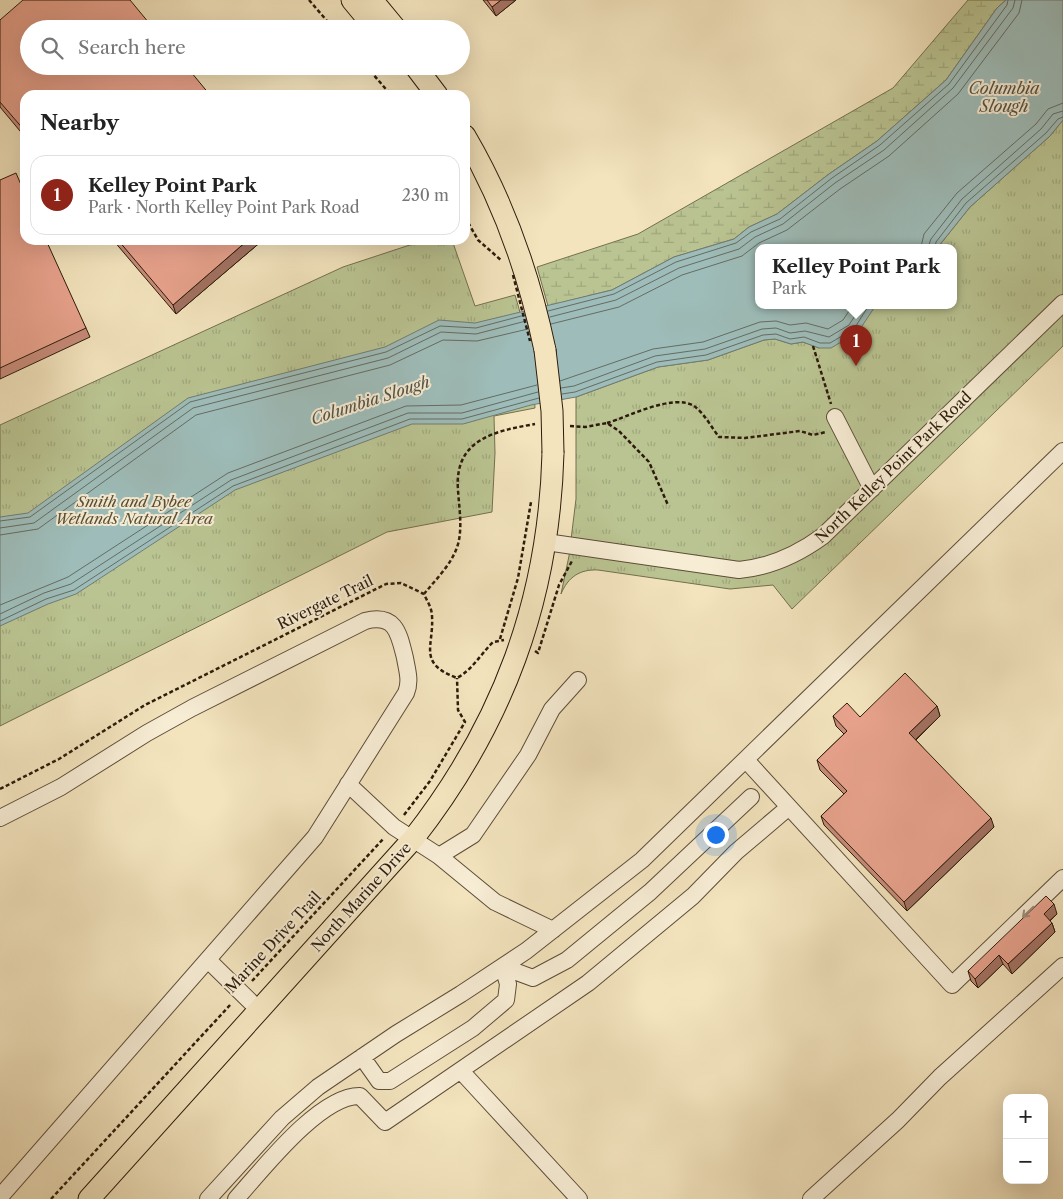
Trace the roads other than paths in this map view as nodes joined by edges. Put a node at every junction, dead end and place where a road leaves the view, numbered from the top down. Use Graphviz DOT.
graph roads {
  1 [pos="352,0"];
  2 [pos="372,0"];
  3 [pos="369,20"];
  4 [pos="389,20"];
  5 [pos="422,75"];
  6 [pos="433,90"];
  7 [pos="470,146"];
  8 [pos="1063,303"];
  9 [pos="838,423"];
  10 [pos="1063,451"];
  11 [pos="872,490"];
  12 [pos="546,542"];
  13 [pos="578,680"];
  14 [pos="746,760"];
  15 [pos="348,784"];
  16 [pos="751,797"];
  17 [pos="789,807"];
  18 [pos="0,818"];
  19 [pos="413,839"];
  20 [pos="439,856"];
  21 [pos="1063,878"];
  22 [pos="552,930"];
  23 [pos="208,960"];
  24 [pos="1063,966"];
  25 [pos="503,967"];
  26 [pos="259,1010"];
  27 [pos="362,1057"];
  28 [pos="461,1071"];
  29 [pos="0,1197"];
  30 [pos="89,1199"];
  31 [pos="208,1199"];
  32 [pos="236,1199"];
  33 [pos="579,1199"];
  34 [pos="811,1199"];
  1 -- 3 [label="main road"];
  2 -- 4 [label="main road"];
  5 -- 6 [label="main road"];
  7 -- 12 [label="main road, North Marine Drive, bridge"];
  8 -- 11 [label="street, North Kelley Point Park Road"];
  9 -- 11 [label="street"];
  10 -- 14 [label="street"];
  11 -- 12 [label="street, North Kelley Point Park Road"];
  12 -- 19 [label="main road, North Marine Drive"];
  13 -- 20 [label="street"];
  14 -- 17 [label="street"];
  14 -- 22 [label="street"];
  15 -- 18 [label="street"];
  15 -- 19 [label="street"];
  15 -- 23 [label="street"];
  16 -- 25 [label="street"];
  21 -- 17 [label="street, one-way"];
  17 -- 28 [label="street"];
  19 -- 20 [label="street"];
  19 -- 26 [label="main road, North Marine Drive"];
  20 -- 22 [label="street"];
  22 -- 25 [label="street"];
  23 -- 26 [label="street"];
  23 -- 29 [label="street"];
  24 -- 34 [label="street"];
  25 -- 27 [label="street"];
  25 -- 27 [label="street"];
  26 -- 30 [label="main road, North Marine Drive"];
  27 -- 31 [label="street"];
  28 -- 32 [label="street"];
  28 -- 33 [label="street"];
}
